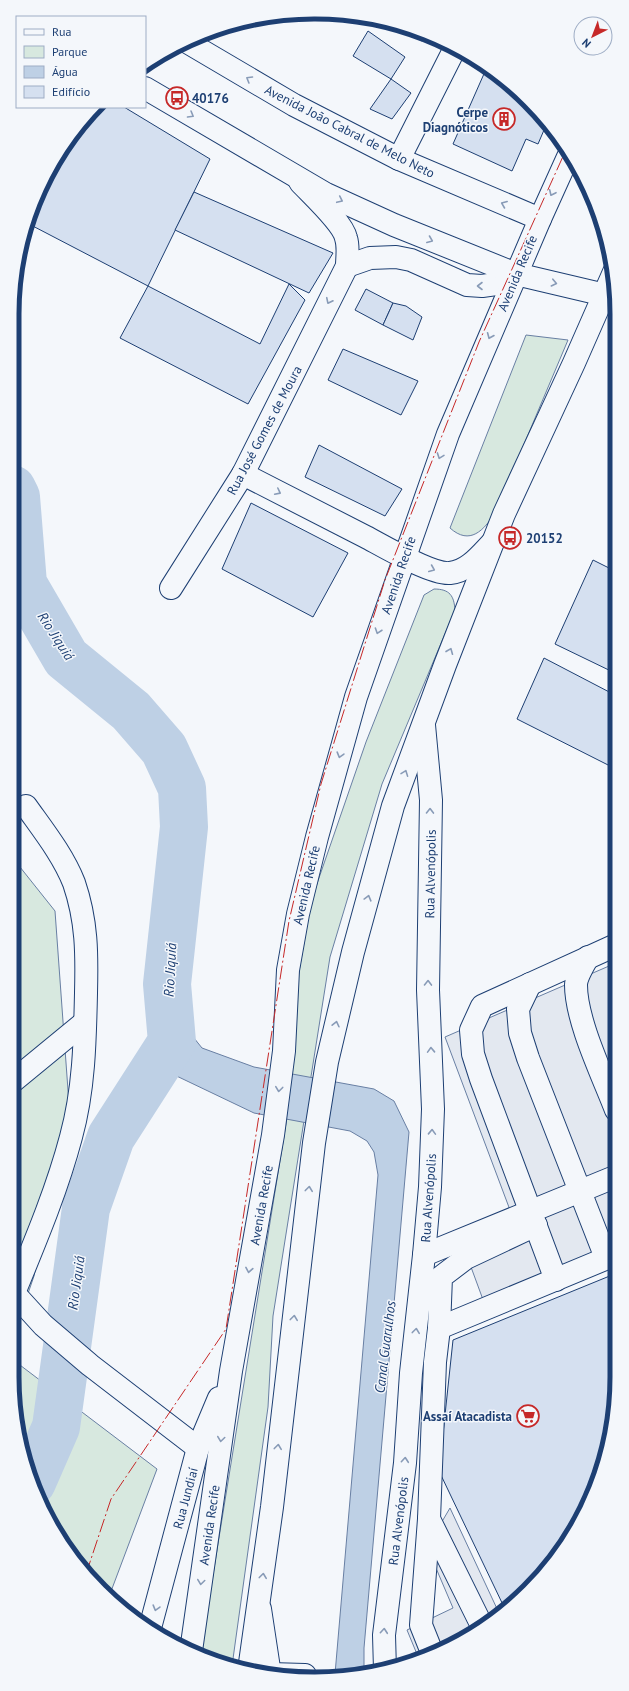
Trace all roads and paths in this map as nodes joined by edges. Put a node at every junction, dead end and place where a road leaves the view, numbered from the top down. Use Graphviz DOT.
graph roads {
  1 [pos="192,45"];
  2 [pos="452,53"];
  3 [pos="146,89"];
  4 [pos="399,159"];
  5 [pos="566,161"];
  6 [pos="293,174"];
  7 [pos="540,219"];
  8 [pos="347,266"];
  9 [pos="516,274"];
  10 [pos="610,297"];
  11 [pos="609,299"];
  12 [pos="243,474"];
  13 [pos="493,542"];
  14 [pos="404,556"];
  15 [pos="171,588"];
  16 [pos="424,725"];
  17 [pos="26,806"];
  18 [pos="610,947"];
  19 [pos="588,957"];
  20 [pos="530,984"];
  21 [pos="85,1022"];
  22 [pos="19,1076"];
  23 [pos="610,1094"];
  24 [pos="610,1178"];
  25 [pos="580,1191"];
  26 [pos="534,1218"];
  27 [pos="610,1252"];
  28 [pos="424,1255"];
  29 [pos="610,1257"];
  30 [pos="19,1277"];
  31 [pos="556,1280"];
  32 [pos="19,1299"];
  33 [pos="439,1328"];
  34 [pos="231,1371"];
  35 [pos="198,1448"];
  36 [pos="429,1518"];
  37 [pos="259,1605"];
  38 [pos="480,1621"];
  39 [pos="151,1623"];
  40 [pos="192,1646"];
  41 [pos="431,1649"];
  42 [pos="385,1663"];
  43 [pos="250,1664"];
  44 [pos="269,1668"];
  4 -- 1 [label="main road, Avenida João Cabral de Melo Neto, one-way"];
  2 -- 4 [label="main road"];
  3 -- 6 [label="main road, one-way"];
  7 -- 4 [label="main road, Avenida João Cabral de Melo Neto, one-way"];
  5 -- 7 [label="main road, Avenida Recife, one-way"];
  6 -- 8 [label="main road"];
  6 -- 9 [label="main road, one-way"];
  7 -- 9 [label="main road, Avenida Recife"];
  9 -- 8 [label="main road, one-way"];
  8 -- 12 [label="main road, Rua José Gomes de Moura, one-way"];
  9 -- 10 [label="main road, one-way"];
  9 -- 14 [label="main road, Avenida Recife, one-way"];
  11 -- 13 [label="main road"];
  12 -- 14 [label="main road, one-way"];
  12 -- 15 [label="main road, Rua José Gomes de Moura"];
  14 -- 13 [label="main road, one-way"];
  16 -- 13 [label="main road, one-way"];
  14 -- 34 [label="main road, Avenida Recife, one-way"];
  28 -- 16 [label="main road, Rua Alvenópolis, one-way"];
  37 -- 16 [label="main road, one-way"];
  17 -- 21 [label="main road"];
  18 -- 19 [label="main road"];
  19 -- 20 [label="main road"];
  19 -- 23 [label="main road"];
  20 -- 25 [label="main road"];
  20 -- 26 [label="main road"];
  21 -- 22 [label="main road"];
  21 -- 30 [label="main road"];
  24 -- 25 [label="main road"];
  25 -- 26 [label="main road"];
  25 -- 27 [label="main road"];
  26 -- 28 [label="main road"];
  26 -- 31 [label="main road"];
  26 -- 33 [label="main road"];
  42 -- 28 [label="main road, Rua Alvenópolis, one-way"];
  29 -- 31 [label="main road"];
  31 -- 33 [label="main road"];
  32 -- 35 [label="main road"];
  33 -- 36 [label="main road"];
  34 -- 35 [label="main road, Rua Jundiaí"];
  34 -- 40 [label="main road, Avenida Recife, one-way"];
  35 -- 39 [label="main road, Rua Jundiaí, one-way"];
  36 -- 38 [label="main road"];
  36 -- 41 [label="main road"];
  37 -- 43 [label="main road"];
  37 -- 44 [label="main road"];
}
